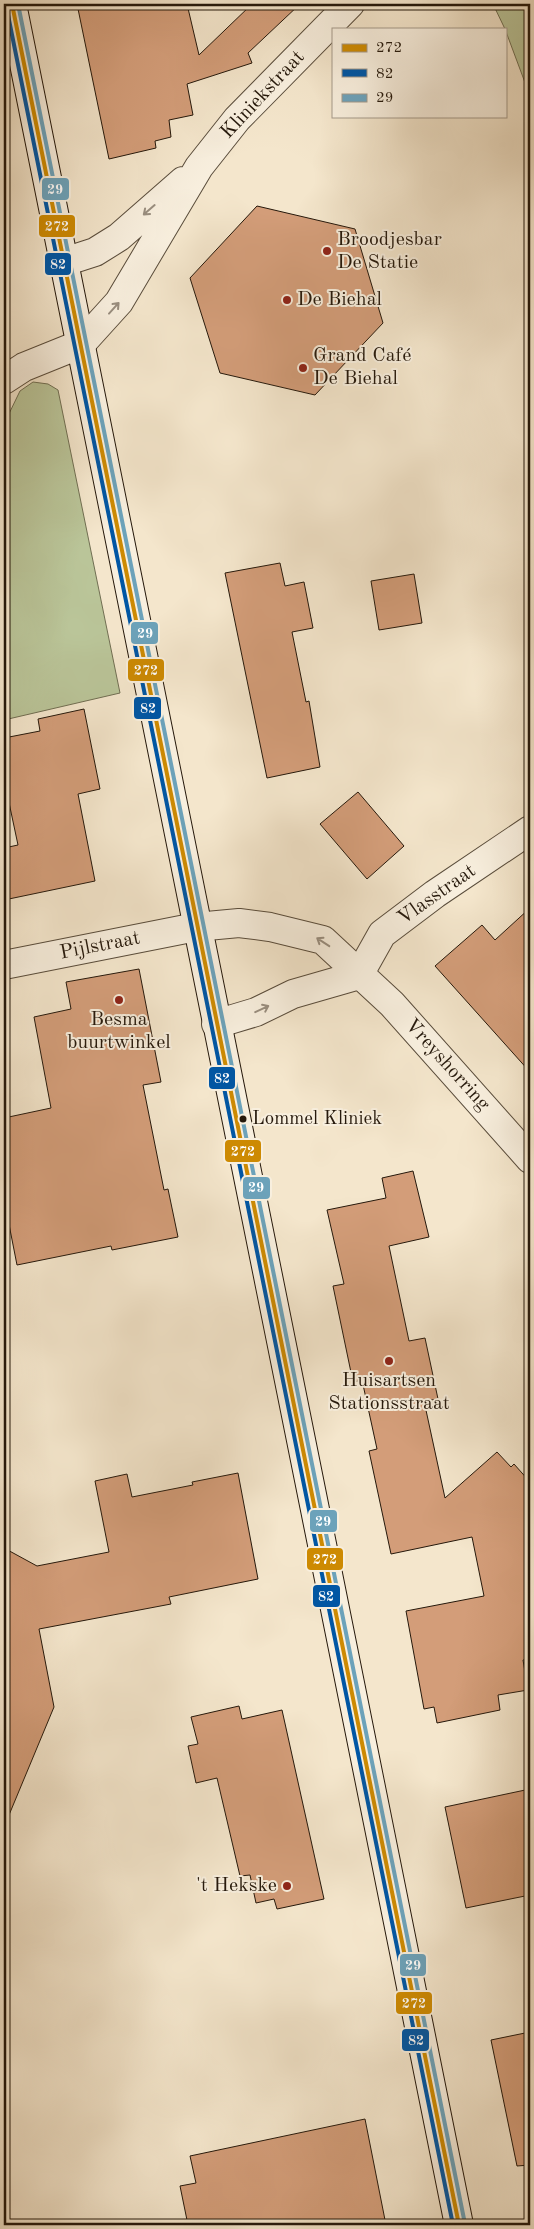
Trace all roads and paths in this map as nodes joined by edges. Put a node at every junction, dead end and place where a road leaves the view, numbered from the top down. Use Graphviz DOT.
graph roads {
  1 [pos="12,4"];
  2 [pos="350,4"];
  3 [pos="199,167"];
  4 [pos="64,262"];
  5 [pos="81,344"];
  6 [pos="4,380"];
  7 [pos="530,830"];
  8 [pos="196,927"];
  9 [pos="4,965"];
  10 [pos="359,975"];
  11 [pos="216,1024"];
  12 [pos="530,1159"];
  13 [pos="459,2225"];
  1 -- 4 [label="main road"];
  2 -- 3 [label="main road, Kliniekstraat"];
  3 -- 4 [label="main road, Kliniekstraat, one-way"];
  5 -- 3 [label="main road, Kliniekstraat, one-way"];
  4 -- 5 [label="main road"];
  5 -- 6 [label="main road"];
  5 -- 8 [label="main road"];
  7 -- 10 [label="main road, Vlasstraat"];
  8 -- 9 [label="main road, Pijlstraat"];
  10 -- 8 [label="main road, Vreyshorring, one-way"];
  8 -- 11 [label="main road"];
  11 -- 10 [label="main road, one-way"];
  10 -- 12 [label="main road, Vreyshorring"];
  11 -- 13 [label="main road"];
}
